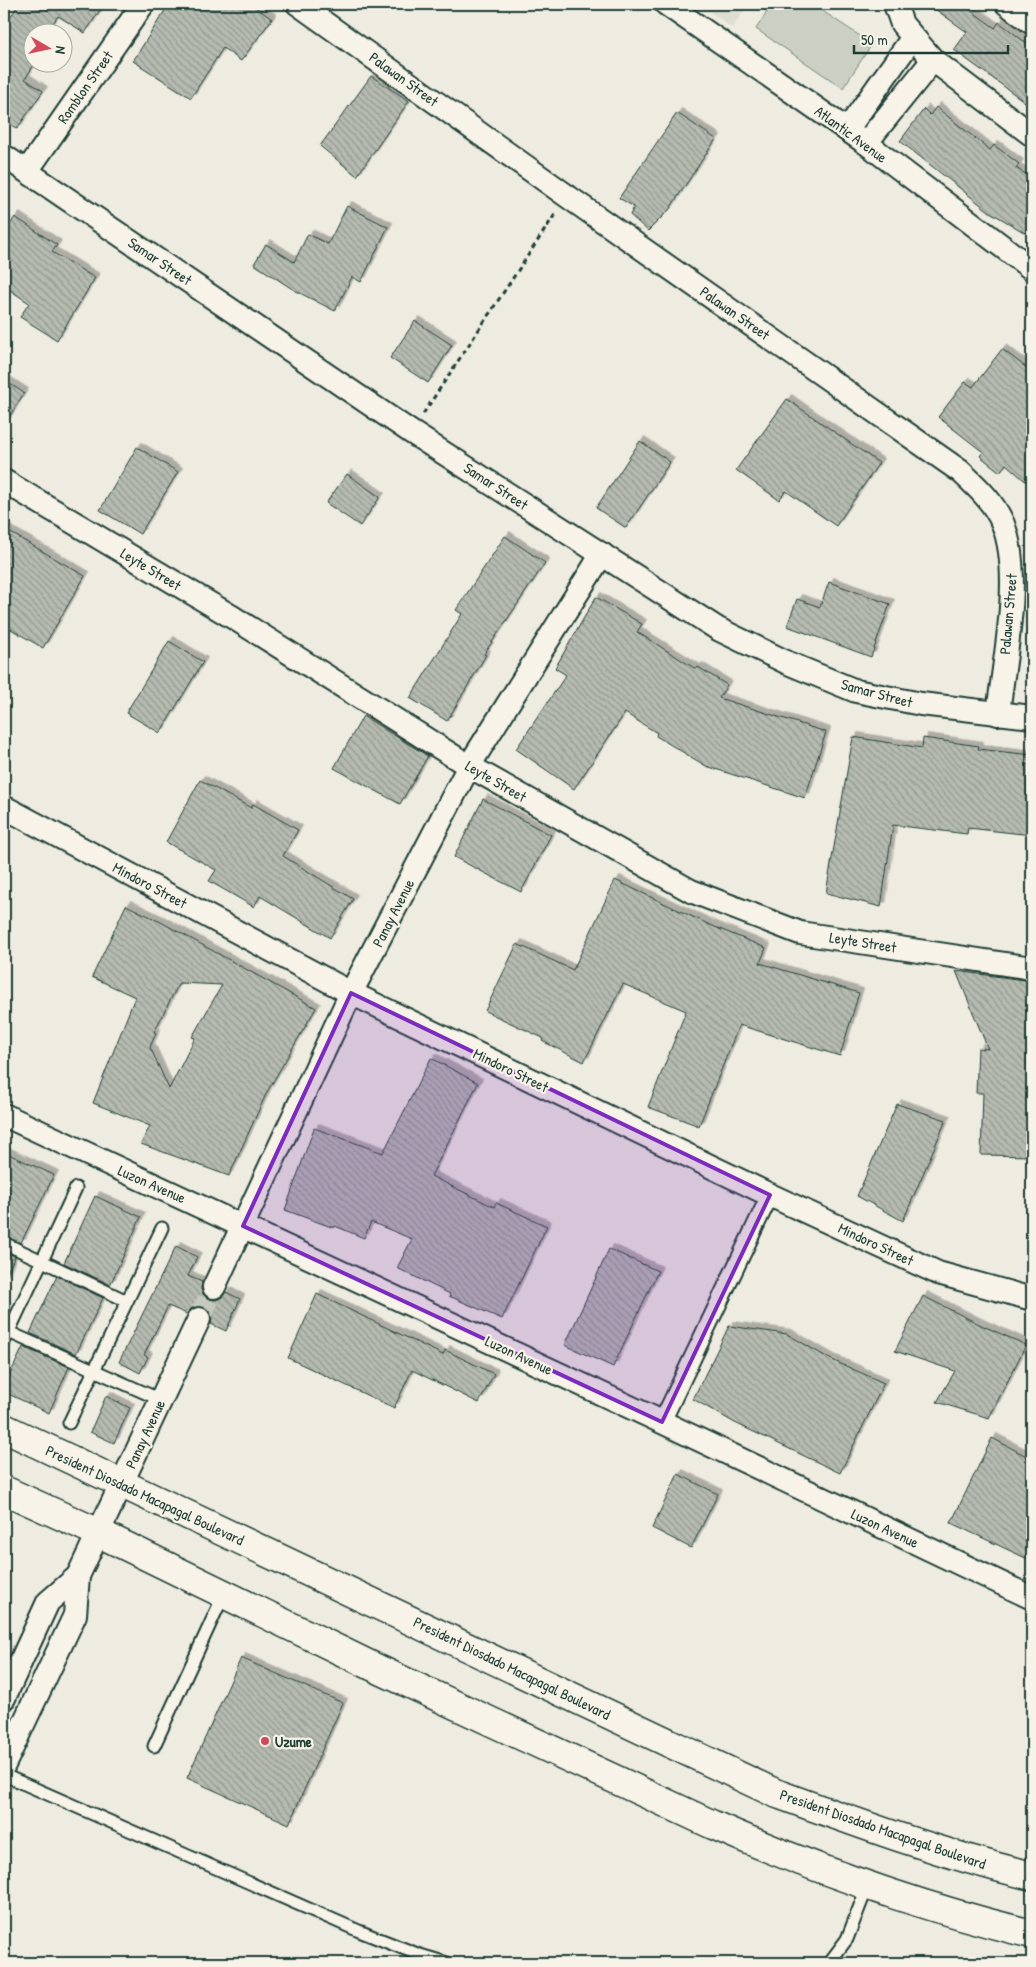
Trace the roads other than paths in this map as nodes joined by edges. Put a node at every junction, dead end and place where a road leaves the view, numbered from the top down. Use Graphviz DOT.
graph roads {
  1 [pos="143,4"];
  2 [pos="298,4"];
  3 [pos="666,4"];
  4 [pos="895,4"];
  5 [pos="1007,4"];
  6 [pos="1032,23"];
  7 [pos="913,36"];
  8 [pos="933,60"];
  9 [pos="847,130"];
  10 [pos="1032,135"];
  11 [pos="866,144"];
  12 [pos="4,156"];
  13 [pos="27,171"];
  14 [pos="1032,269"];
  15 [pos="4,481"];
  16 [pos="602,554"];
  17 [pos="998,714"];
  18 [pos="1032,717"];
  19 [pos="469,766"];
  20 [pos="4,807"];
  21 [pos="1032,968"];
  22 [pos="351,993"];
  23 [pos="4,1116"];
  24 [pos="76,1188"];
  25 [pos="770,1195"];
  26 [pos="243,1226"];
  27 [pos="162,1228"];
  28 [pos="4,1243"];
  29 [pos="42,1262"];
  30 [pos="214,1287"];
  31 [pos="1032,1299"];
  32 [pos="127,1301"];
  33 [pos="199,1319"];
  34 [pos="5,1335"];
  35 [pos="95,1370"];
  36 [pos="161,1400"];
  37 [pos="662,1422"];
  38 [pos="69,1423"];
  39 [pos="4,1428"];
  40 [pos="121,1484"];
  41 [pos="4,1490"];
  42 [pos="98,1533"];
  43 [pos="78,1576"];
  44 [pos="224,1594"];
  45 [pos="1032,1598"];
  46 [pos="4,1698"];
  47 [pos="154,1746"];
  48 [pos="4,1765"];
  49 [pos="4,1775"];
  50 [pos="1032,1876"];
  51 [pos="868,1885"];
  52 [pos="1032,1934"];
  53 [pos="447,1963"];
  54 [pos="830,1963"];
  1 -- 13 [label="street, Romblon Street"];
  2 -- 17 [label="street, Palawan Street"];
  3 -- 9 [label="street, Atlantic Avenue"];
  4 -- 7 [label="street"];
  5 -- 6 [label="street"];
  7 -- 8 [label="street"];
  7 -- 9 [label="street"];
  8 -- 10 [label="street"];
  8 -- 11 [label="street"];
  9 -- 11 [label="street, Atlantic Avenue"];
  11 -- 14 [label="street, Atlantic Avenue"];
  12 -- 13 [label="street, Samar Street"];
  13 -- 16 [label="street, Samar Street"];
  15 -- 19 [label="street, Leyte Street"];
  16 -- 17 [label="street, Samar Street"];
  16 -- 19 [label="street, Panay Avenue"];
  17 -- 18 [label="street, Samar Street"];
  19 -- 21 [label="street, Leyte Street"];
  19 -- 22 [label="street, Panay Avenue"];
  20 -- 22 [label="street, Mindoro Street"];
  22 -- 25 [label="street, Mindoro Street"];
  22 -- 26 [label="street, Panay Avenue"];
  23 -- 26 [label="street, Luzon Avenue"];
  24 -- 29 [label="lane"];
  25 -- 31 [label="street, Mindoro Street"];
  25 -- 37 [label="street"];
  26 -- 30 [label="street, Panay Avenue"];
  26 -- 37 [label="street, Luzon Avenue"];
  27 -- 32 [label="lane"];
  28 -- 29 [label="lane"];
  29 -- 32 [label="lane"];
  29 -- 34 [label="lane"];
  32 -- 35 [label="lane"];
  33 -- 36 [label="street, Panay Avenue"];
  34 -- 35 [label="lane"];
  35 -- 36 [label="lane"];
  35 -- 38 [label="lane"];
  36 -- 40 [label="street, Panay Avenue"];
  37 -- 45 [label="street, Luzon Avenue"];
  39 -- 40 [label="main road, President Diosdado Macapagal Boulevard"];
  40 -- 42 [label="street, Panay Avenue"];
  40 -- 50 [label="main road, President Diosdado Macapagal Boulevard"];
  41 -- 42 [label="main road"];
  42 -- 43 [label="street, Panay Avenue"];
  42 -- 44 [label="main road"];
  43 -- 46 [label="street, Panay Avenue"];
  43 -- 48 [label="street, Panay Avenue"];
  44 -- 47 [label="lane"];
  44 -- 51 [label="main road"];
  49 -- 53 [label="lane"];
  51 -- 52 [label="main road"];
  51 -- 54 [label="lane"];
}
